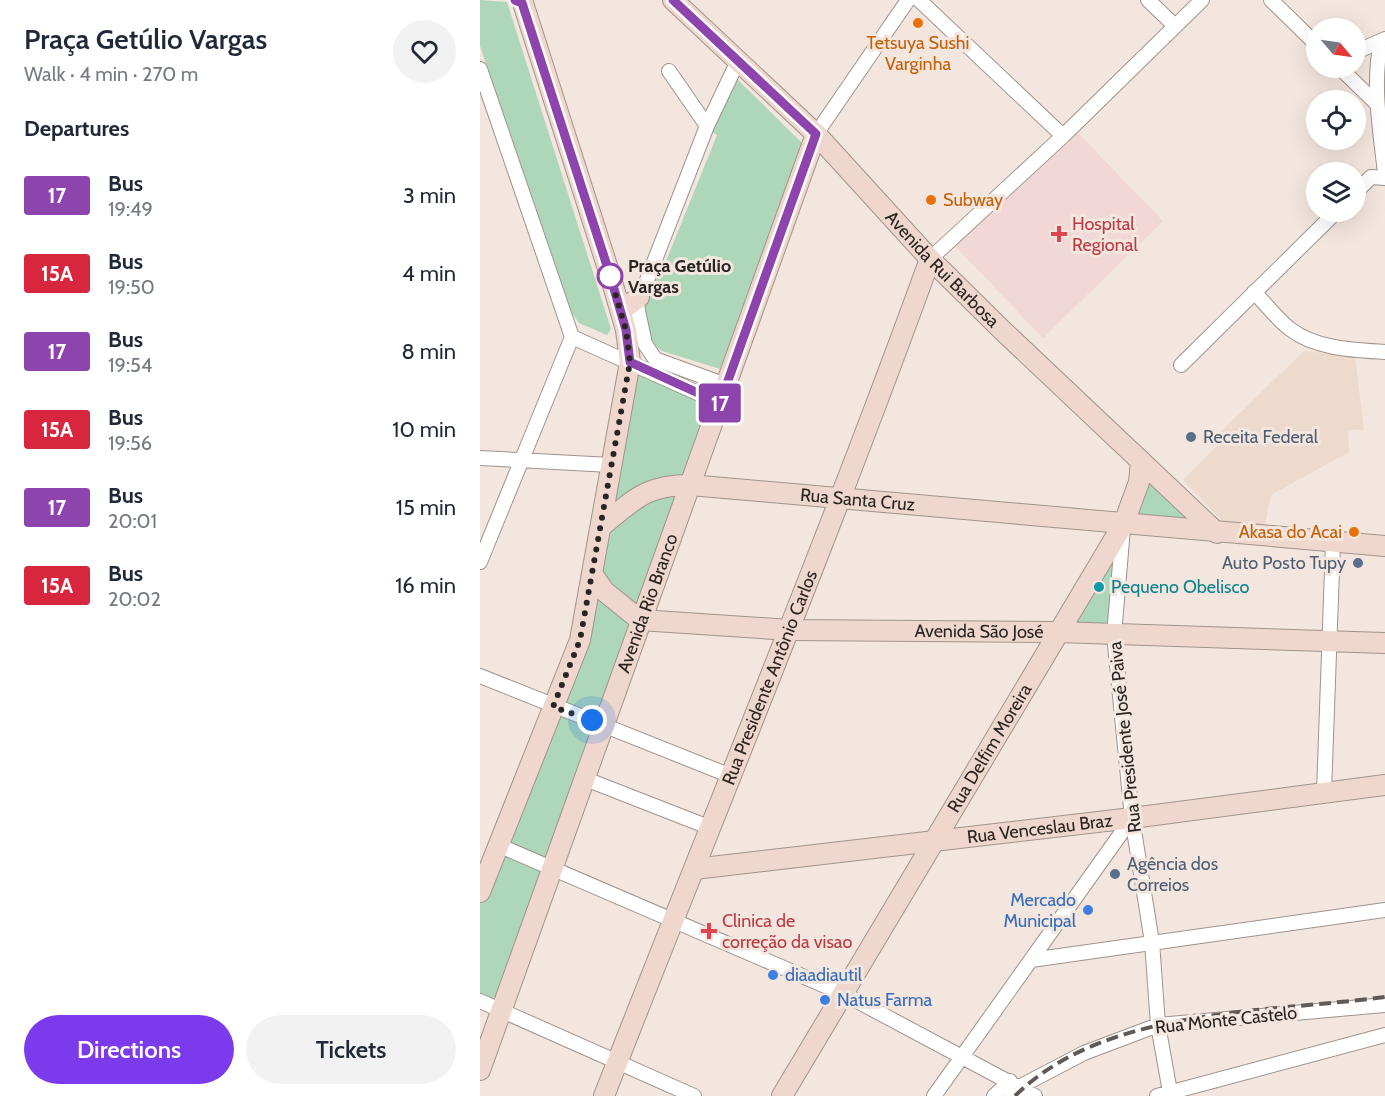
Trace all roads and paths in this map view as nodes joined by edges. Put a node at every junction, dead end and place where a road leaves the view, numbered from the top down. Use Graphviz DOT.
graph roads {
  1 [pos="673,0"];
  2 [pos="908,0"];
  3 [pos="919,0"];
  4 [pos="1148,0"];
  5 [pos="1202,0"];
  6 [pos="1271,0"];
  7 [pos="520,1"];
  8 [pos="1175,26"];
  9 [pos="1306,34"];
  10 [pos="1383,40"];
  11 [pos="1366,48"];
  12 [pos="737,63"];
  13 [pos="480,69"];
  14 [pos="669,71"];
  15 [pos="1350,78"];
  16 [pos="1376,103"];
  17 [pos="707,126"];
  18 [pos="816,134"];
  19 [pos="1064,136"];
  20 [pos="1385,173"];
  21 [pos="1385,178"];
  22 [pos="1366,182"];
  23 [pos="1326,222"];
  24 [pos="930,259"];
  25 [pos="1254,292"];
  26 [pos="639,297"];
  27 [pos="618,302"];
  28 [pos="572,337"];
  29 [pos="1385,352"];
  30 [pos="630,362"];
  31 [pos="1181,365"];
  32 [pos="723,394"];
  33 [pos="480,458"];
  34 [pos="521,461"];
  35 [pos="1141,461"];
  36 [pos="612,465"];
  37 [pos="690,485"];
  38 [pos="841,498"];
  39 [pos="1124,523"];
  40 [pos="603,525"];
  41 [pos="1217,533"];
  42 [pos="1333,542"];
  43 [pos="1385,546"];
  44 [pos="480,562"];
  45 [pos="593,575"];
  46 [pos="640,620"];
  47 [pos="790,630"];
  48 [pos="1058,632"];
  49 [pos="1114,635"];
  50 [pos="1329,640"];
  51 [pos="1385,643"];
  52 [pos="480,676"];
  53 [pos="553,707"];
  54 [pos="604,724"];
  55 [pos="731,776"];
  56 [pos="583,778"];
  57 [pos="1385,785"];
  58 [pos="1324,792"];
  59 [pos="1132,818"];
  60 [pos="711,828"];
  61 [pos="937,840"];
  62 [pos="498,845"];
  63 [pos="550,869"];
  64 [pos="694,869"];
  65 [pos="480,892"];
  66 [pos="1385,910"];
  67 [pos="675,920"];
  68 [pos="1152,942"];
  69 [pos="1031,960"];
  70 [pos="844,994"];
  71 [pos="480,1001"];
  72 [pos="1385,1005"];
  73 [pos="502,1011"];
  74 [pos="1158,1025"];
  75 [pos="1385,1035"];
  76 [pos="962,1056"];
  77 [pos="617,1064"];
  78 [pos="480,1070"];
  79 [pos="1014,1088"];
  80 [pos="1163,1094"];
  81 [pos="604,1096"];
  82 [pos="694,1096"];
  83 [pos="782,1096"];
  84 [pos="934,1096"];
  85 [pos="994,1096"];
  86 [pos="1035,1096"];
  1 -- 12 [label="main road, Avenida Rui Barbosa"];
  2 -- 18 [label="street"];
  3 -- 19 [label="street"];
  4 -- 8 [label="street"];
  5 -- 8 [label="street"];
  6 -- 9 [label="street"];
  7 -- 27 [label="main road"];
  8 -- 19 [label="street"];
  10 -- 11 [label="street"];
  10 -- 16 [label="street"];
  12 -- 17 [label="street"];
  12 -- 18 [label="main road, Avenida Rui Barbosa"];
  13 -- 28 [label="street"];
  14 -- 17 [label="street"];
  15 -- 16 [label="street"];
  16 -- 20 [label="street"];
  17 -- 26 [label="street"];
  18 -- 24 [label="main road, Avenida Rui Barbosa"];
  18 -- 32 [label="main road, Avenida Rio Branco"];
  19 -- 24 [label="street"];
  21 -- 22 [label="street"];
  23 -- 25 [label="street"];
  24 -- 35 [label="main road, Avenida Rui Barbosa"];
  24 -- 38 [label="main road, Rua Presidente Antônio Carlos"];
  25 -- 29 [label="street"];
  25 -- 31 [label="street"];
  26 -- 27 [label="main road"];
  26 -- 32 [label="street"];
  27 -- 30 [label="main road"];
  28 -- 30 [label="street"];
  28 -- 34 [label="street"];
  30 -- 32 [label="street"];
  30 -- 36 [label="main road"];
  32 -- 37 [label="main road, Avenida Rio Branco"];
  33 -- 34 [label="street"];
  34 -- 36 [label="street"];
  34 -- 44 [label="street"];
  35 -- 39 [label="main road, Rua Delfim Moreira"];
  35 -- 41 [label="main road, Avenida Rui Barbosa"];
  36 -- 40 [label="main road"];
  37 -- 38 [label="main road, Rua Santa Cruz"];
  37 -- 40 [label="main road, Rua Santa Cruz"];
  37 -- 46 [label="main road, Avenida Rio Branco"];
  38 -- 39 [label="main road, Rua Santa Cruz"];
  38 -- 47 [label="main road, Rua Presidente Antônio Carlos"];
  39 -- 41 [label="main road, Rua Santa Cruz"];
  39 -- 48 [label="main road, Rua Delfim Moreira"];
  39 -- 49 [label="street, Rua Presidente José Paiva"];
  40 -- 45 [label="main road"];
  41 -- 42 [label="main road"];
  42 -- 43 [label="main road"];
  42 -- 50 [label="street"];
  45 -- 46 [label="main road"];
  45 -- 53 [label="main road"];
  46 -- 47 [label="main road, Avenida São José"];
  46 -- 54 [label="main road, Avenida Rio Branco"];
  47 -- 48 [label="main road, Avenida São José"];
  47 -- 55 [label="main road, Rua Presidente Antônio Carlos"];
  48 -- 49 [label="main road, Avenida São José"];
  48 -- 61 [label="main road, Rua Delfim Moreira"];
  49 -- 50 [label="main road, Avenida São José"];
  49 -- 59 [label="street, Rua Presidente José Paiva"];
  50 -- 51 [label="main road, Avenida São José"];
  50 -- 58 [label="street"];
  52 -- 53 [label="street"];
  53 -- 54 [label="street"];
  53 -- 62 [label="main road"];
  54 -- 55 [label="street"];
  54 -- 56 [label="main road, Avenida Rio Branco"];
  55 -- 60 [label="main road, Rua Presidente Antônio Carlos"];
  56 -- 60 [label="street"];
  56 -- 63 [label="main road, Avenida Rio Branco"];
  57 -- 58 [label="main road, Rua Venceslau Braz"];
  58 -- 59 [label="main road, Rua Venceslau Braz"];
  59 -- 61 [label="main road, Rua Venceslau Braz"];
  59 -- 68 [label="street, Rua Presidente José Paiva"];
  59 -- 69 [label="street"];
  60 -- 64 [label="main road, Rua Presidente Antônio Carlos"];
  61 -- 64 [label="main road, Rua Venceslau Braz"];
  61 -- 70 [label="main road, Rua Delfim Moreira"];
  62 -- 63 [label="street"];
  62 -- 65 [label="main road"];
  63 -- 67 [label="street"];
  63 -- 73 [label="main road, Avenida Rio Branco"];
  64 -- 67 [label="main road, Rua Presidente Antônio Carlos"];
  66 -- 68 [label="street"];
  67 -- 70 [label="street"];
  67 -- 77 [label="main road, Rua Presidente Antônio Carlos"];
  68 -- 69 [label="street"];
  68 -- 74 [label="street, Rua Presidente José Paiva"];
  69 -- 76 [label="street"];
  70 -- 76 [label="street"];
  70 -- 83 [label="main road, Rua Delfim Moreira"];
  71 -- 73 [label="street"];
  72 -- 74 [label="street, Rua Monte Castelo"];
  73 -- 77 [label="street"];
  73 -- 78 [label="main road, Avenida Rio Branco"];
  74 -- 79 [label="street, Rua Monte Castelo"];
  74 -- 80 [label="street, Rua Presidente José Paiva"];
  75 -- 80 [label="street"];
  76 -- 79 [label="street"];
  76 -- 84 [label="street"];
  77 -- 81 [label="main road, Rua Presidente Antônio Carlos"];
  77 -- 82 [label="street"];
  79 -- 85 [label="street, Rua Monte Castelo"];
  79 -- 86 [label="street"];
}
